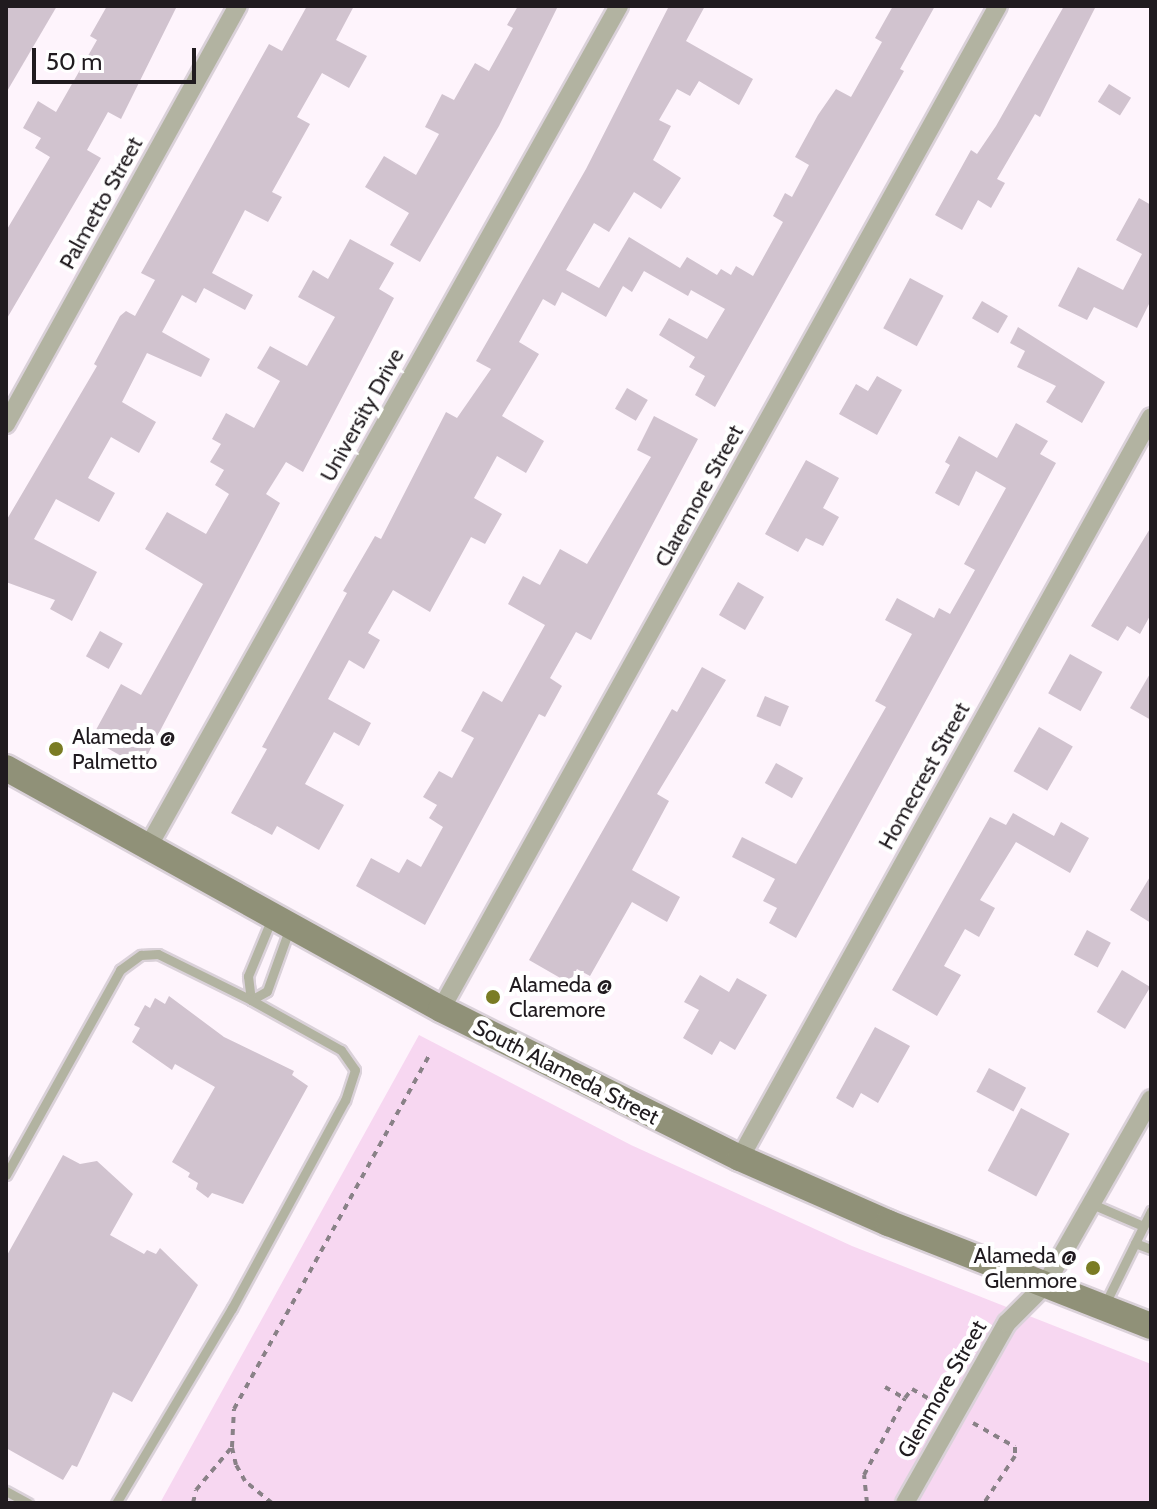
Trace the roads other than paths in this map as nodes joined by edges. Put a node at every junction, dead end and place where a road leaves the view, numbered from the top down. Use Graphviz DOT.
graph roads {
  1 [pos="238,6"];
  2 [pos="619,6"];
  3 [pos="998,6"];
  4 [pos="1151,417"];
  5 [pos="6,424"];
  6 [pos="6,768"];
  7 [pos="148,847"];
  8 [pos="281,922"];
  9 [pos="251,1000"];
  10 [pos="441,1009"];
  11 [pos="1151,1099"];
  12 [pos="740,1158"];
  13 [pos="6,1175"];
  14 [pos="1092,1204"];
  15 [pos="1151,1211"];
  16 [pos="1143,1226"];
  17 [pos="1135,1243"];
  18 [pos="1151,1249"];
  19 [pos="1045,1285"];
  20 [pos="1103,1307"];
  21 [pos="1151,1326"];
  22 [pos="6,1491"];
  23 [pos="28,1503"];
  24 [pos="116,1503"];
  25 [pos="905,1503"];
  1 -- 5 [label="street, Palmetto Street"];
  2 -- 7 [label="street, University Drive"];
  3 -- 10 [label="street, Claremore Street"];
  4 -- 12 [label="street, Homecrest Street"];
  6 -- 7 [label="main road, South Alameda Street"];
  7 -- 8 [label="main road, South Alameda Street"];
  8 -- 9 [label="lane"];
  8 -- 9 [label="lane"];
  8 -- 10 [label="main road, South Alameda Street"];
  9 -- 13 [label="lane"];
  9 -- 24 [label="lane"];
  10 -- 12 [label="main road, South Alameda Street"];
  11 -- 14 [label="street, Glenmore Street"];
  12 -- 19 [label="main road, South Alameda Street"];
  14 -- 16 [label="lane"];
  14 -- 19 [label="street, Glenmore Street"];
  15 -- 16 [label="lane"];
  16 -- 17 [label="lane"];
  17 -- 18 [label="lane"];
  17 -- 20 [label="lane"];
  19 -- 20 [label="main road, South Alameda Street"];
  19 -- 25 [label="street, Glenmore Street"];
  20 -- 21 [label="main road, South Alameda Street"];
  22 -- 23 [label="lane"];
}
